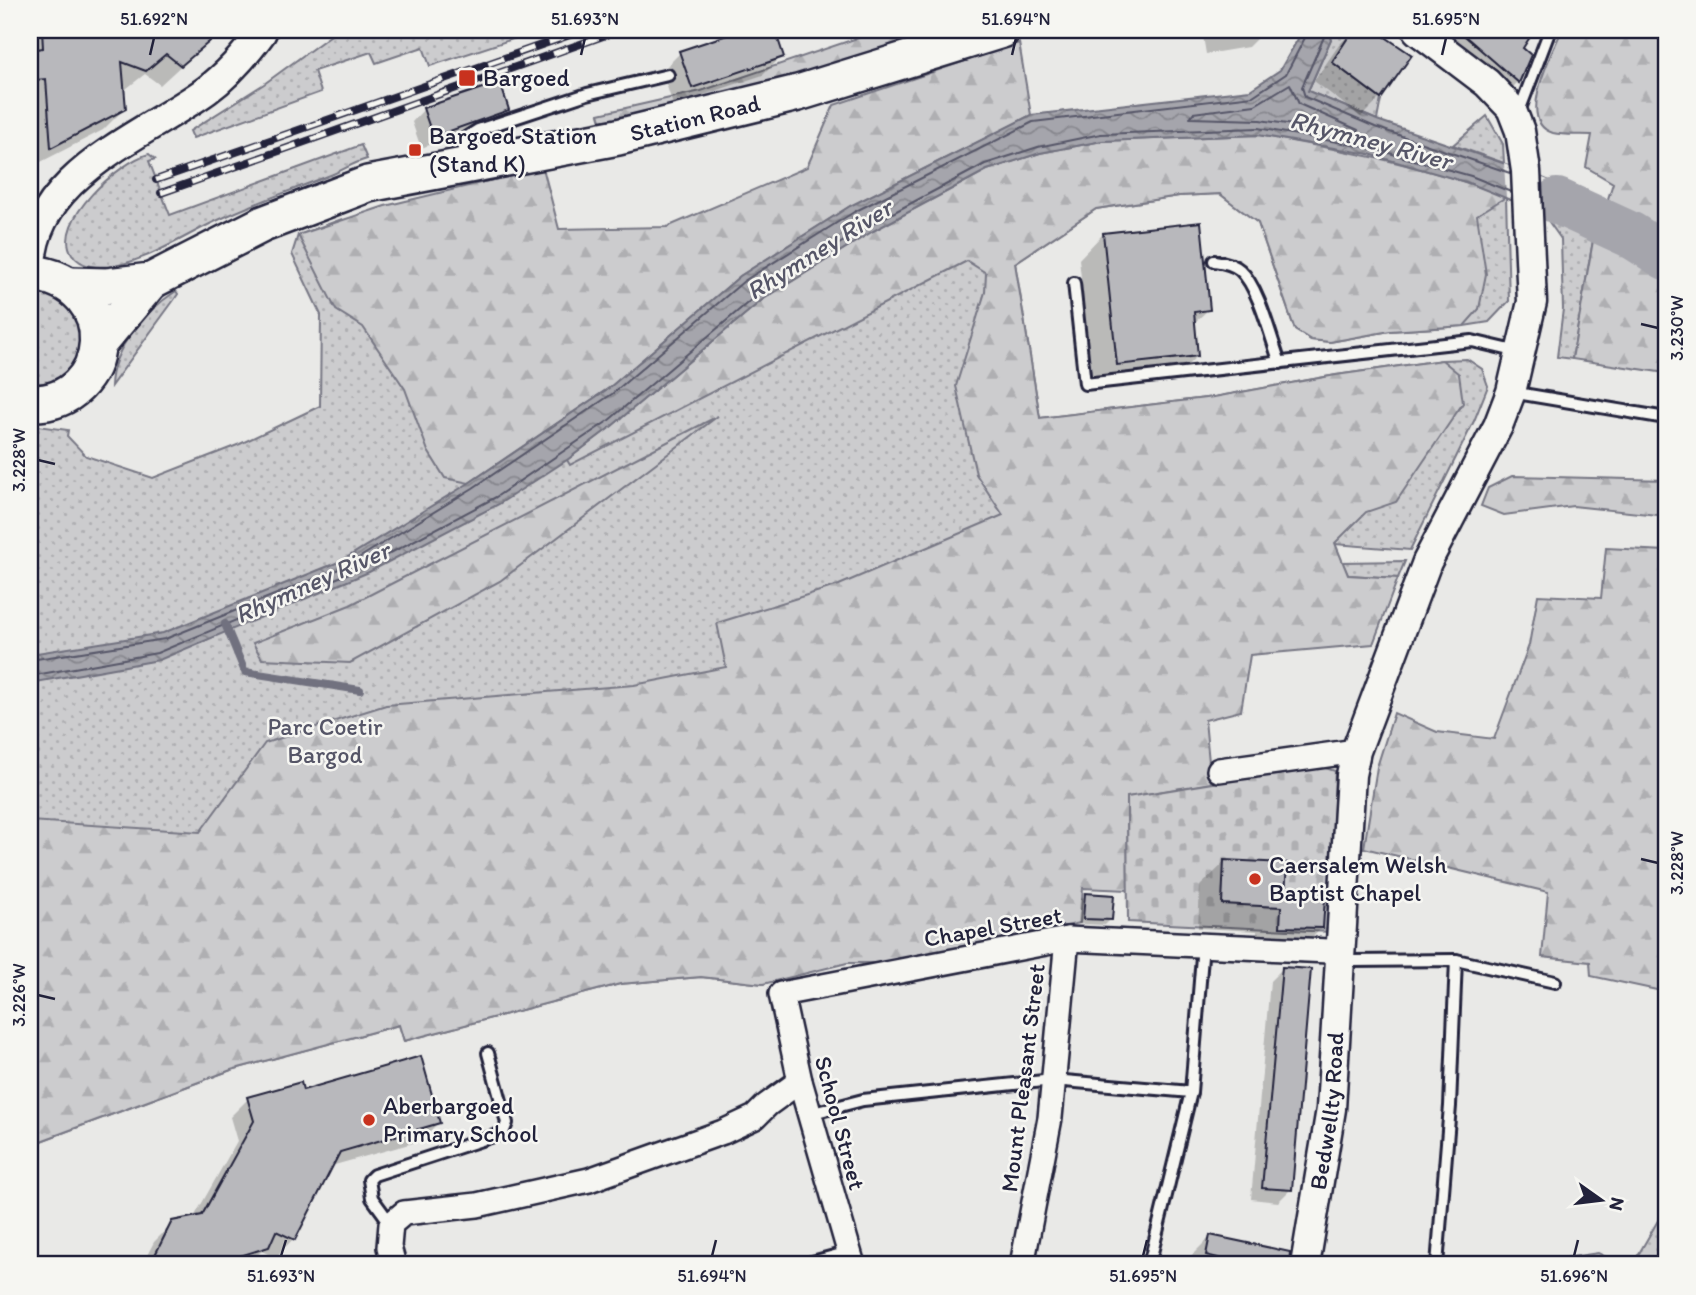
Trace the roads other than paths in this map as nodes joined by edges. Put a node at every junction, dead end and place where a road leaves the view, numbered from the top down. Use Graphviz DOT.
graph roads {
  1 [pos="1002,30"];
  2 [pos="1417,30"];
  3 [pos="1550,30"];
  4 [pos="265,31"];
  5 [pos="668,75"];
  6 [pos="1516,120"];
  7 [pos="459,166"];
  8 [pos="35,220"];
  9 [pos="1214,261"];
  10 [pos="30,273"];
  11 [pos="151,281"];
  12 [pos="1074,283"];
  13 [pos="70,285"];
  14 [pos="98,344"];
  15 [pos="1522,353"];
  16 [pos="1280,363"];
  17 [pos="1511,393"];
  18 [pos="30,403"];
  19 [pos="1666,418"];
  20 [pos="1356,751"];
  21 [pos="1219,770"];
  22 [pos="1067,939"];
  23 [pos="1203,944"];
  24 [pos="1341,955"];
  25 [pos="1456,960"];
  26 [pos="1555,982"];
  27 [pos="781,995"];
  28 [pos="488,1053"];
  29 [pos="1053,1080"];
  30 [pos="800,1082"];
  31 [pos="1191,1093"];
  32 [pos="809,1114"];
  33 [pos="391,1224"];
  34 [pos="851,1259"];
  35 [pos="394,1265"];
  36 [pos="801,1265"];
  37 [pos="1022,1265"];
  38 [pos="1149,1265"];
  39 [pos="1305,1265"];
  40 [pos="1437,1265"];
  1 -- 7 [label="main road, Station Road"];
  2 -- 6 [label="street"];
  3 -- 6 [label="lane"];
  4 -- 8 [label="street"];
  5 -- 7 [label="lane"];
  6 -- 15 [label="street, Bedwellty Road"];
  7 -- 11 [label="main road, Station Road"];
  8 -- 10 [label="street"];
  9 -- 16 [label="lane"];
  10 -- 13 [label="main road, Station Road"];
  11 -- 13 [label="main road, Station Road"];
  11 -- 14 [label="main road, Station Road"];
  12 -- 16 [label="lane"];
  13 -- 14 [label="main road"];
  14 -- 18 [label="main road, Station Road"];
  15 -- 16 [label="lane"];
  15 -- 17 [label="street, Bedwellty Road"];
  17 -- 19 [label="lane"];
  17 -- 20 [label="street, Bedwellty Road"];
  20 -- 21 [label="street"];
  20 -- 24 [label="street, Bedwellty Road"];
  22 -- 23 [label="street, Chapel Street"];
  22 -- 27 [label="street, Chapel Street"];
  22 -- 29 [label="street, Mount Pleasant Street"];
  23 -- 24 [label="street, Chapel Street"];
  23 -- 31 [label="lane"];
  24 -- 25 [label="lane"];
  24 -- 39 [label="street, Bedwellty Road"];
  25 -- 26 [label="lane"];
  25 -- 40 [label="lane"];
  27 -- 30 [label="street, School Street"];
  28 -- 33 [label="lane"];
  29 -- 31 [label="lane"];
  29 -- 32 [label="lane"];
  29 -- 37 [label="street, Mount Pleasant Street"];
  30 -- 32 [label="street, School Street"];
  30 -- 33 [label="street"];
  31 -- 38 [label="lane"];
  32 -- 34 [label="street, School Street"];
  33 -- 35 [label="street"];
  34 -- 36 [label="lane"];
}
